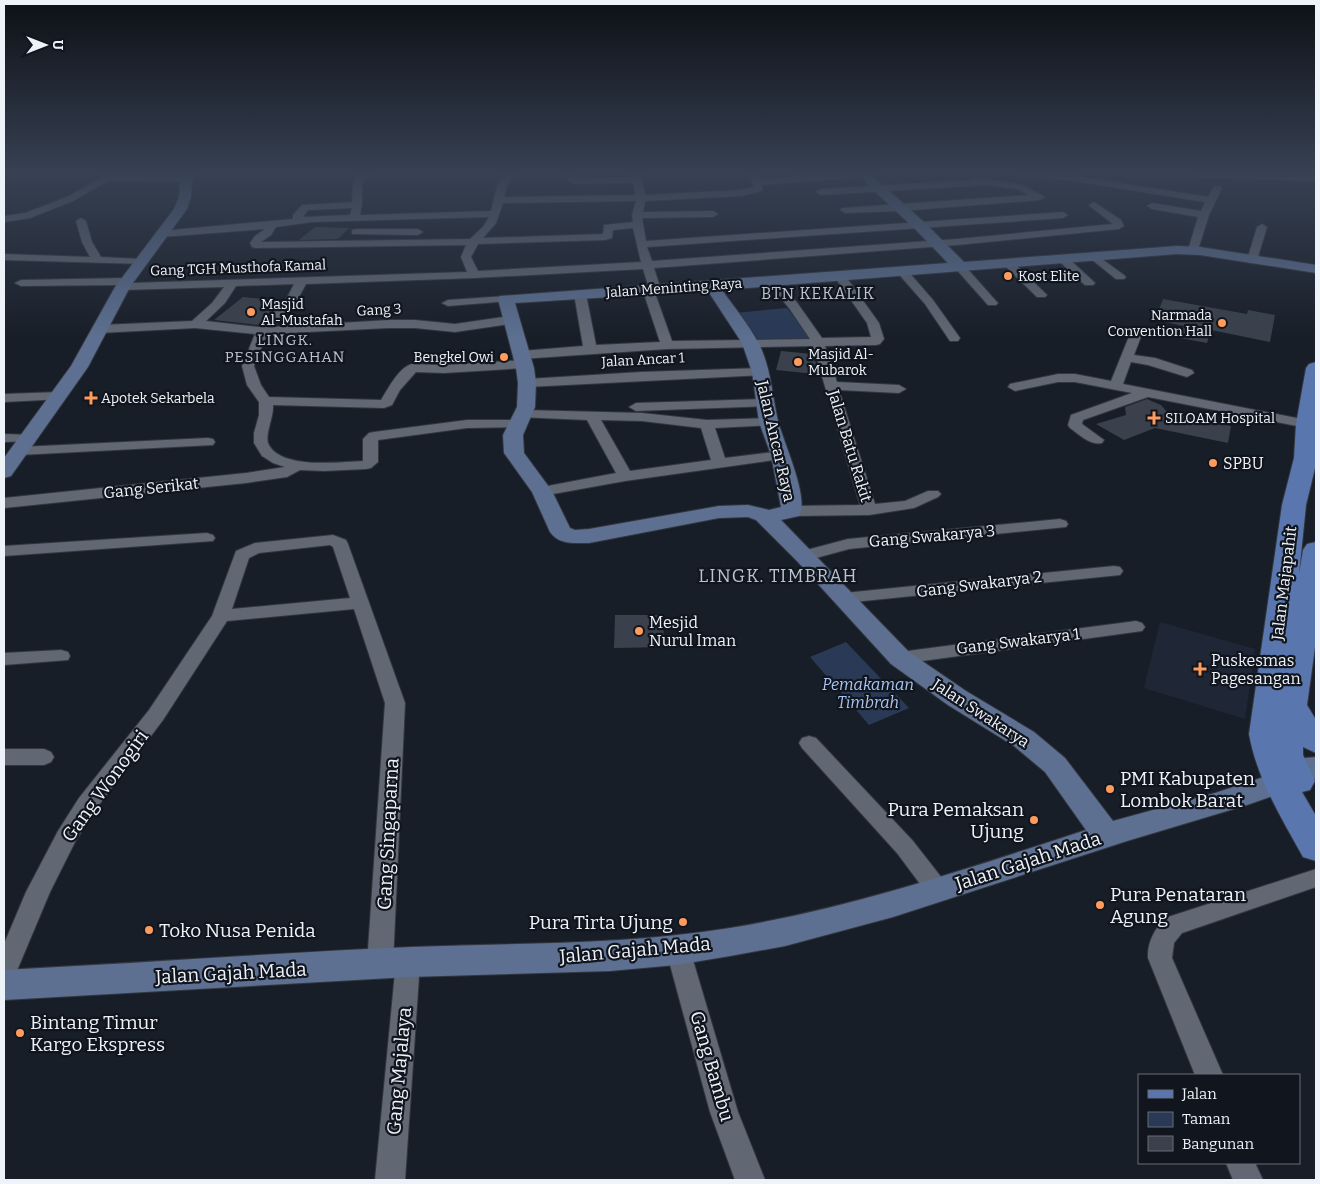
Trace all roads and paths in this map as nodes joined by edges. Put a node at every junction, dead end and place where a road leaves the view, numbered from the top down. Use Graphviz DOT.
graph roads {
  1 [pos="83,228"];
  2 [pos="165,228"];
  3 [pos="232,228"];
  4 [pos="270,228"];
  5 [pos="302,228"];
  6 [pos="358,228"];
  7 [pos="485,228"];
  8 [pos="608,228"];
  9 [pos="639,228"];
  10 [pos="869,228"];
  11 [pos="922,228"];
  12 [pos="1084,228"];
  13 [pos="1112,228"];
  14 [pos="1200,228"];
  15 [pos="1262,228"];
  16 [pos="1087,230"];
  17 [pos="356,232"];
  18 [pos="161,234"];
  19 [pos="477,239"];
  20 [pos="345,244"];
  21 [pos="641,244"];
  22 [pos="937,244"];
  23 [pos="292,245"];
  24 [pos="1193,250"];
  25 [pos="1095,257"];
  26 [pos="4,258"];
  27 [pos="1064,260"];
  28 [pos="1252,260"];
  29 [pos="98,261"];
  30 [pos="141,262"];
  31 [pos="1008,263"];
  32 [pos="648,265"];
  33 [pos="960,267"];
  34 [pos="1316,269"];
  35 [pos="902,271"];
  36 [pos="470,275"];
  37 [pos="840,276"];
  38 [pos="1120,276"];
  39 [pos="302,280"];
  40 [pos="773,281"];
  41 [pos="21,283"];
  42 [pos="232,283"];
  43 [pos="1088,283"];
  44 [pos="125,284"];
  45 [pos="712,286"];
  46 [pos="652,291"];
  47 [pos="580,294"];
  48 [pos="1041,295"];
  49 [pos="506,299"];
  50 [pos="992,303"];
  51 [pos="510,320"];
  52 [pos="195,324"];
  53 [pos="100,329"];
  54 [pos="262,331"];
  55 [pos="1136,334"];
  56 [pos="954,338"];
  57 [pos="818,342"];
  58 [pos="750,343"];
  59 [pos="667,345"];
  60 [pos="590,349"];
  61 [pos="1127,358"];
  62 [pos="522,360"];
  63 [pos="761,372"];
  64 [pos="1186,373"];
  65 [pos="527,383"];
  66 [pos="832,386"];
  67 [pos="1015,387"];
  68 [pos="1115,387"];
  69 [pos="899,389"];
  70 [pos="1145,392"];
  71 [pos="59,396"];
  72 [pos="1313,396"];
  73 [pos="4,398"];
  74 [pos="266,401"];
  75 [pos="636,408"];
  76 [pos="768,412"];
  77 [pos="592,416"];
  78 [pos="521,419"];
  79 [pos="707,424"];
  80 [pos="4,438"];
  81 [pos="1097,440"];
  82 [pos="208,442"];
  83 [pos="24,445"];
  84 [pos="781,455"];
  85 [pos="719,462"];
  86 [pos="297,465"];
  87 [pos="4,472"];
  88 [pos="625,476"];
  89 [pos="542,491"];
  90 [pos="933,494"];
  91 [pos="4,503"];
  92 [pos="869,510"];
  93 [pos="791,511"];
  94 [pos="768,517"];
  95 [pos="1060,524"];
  96 [pos="207,538"];
  97 [pos="1316,550"];
  98 [pos="4,551"];
  99 [pos="805,556"];
  100 [pos="1114,571"];
  101 [pos="844,598"];
  102 [pos="362,603"];
  103 [pos="221,616"];
  104 [pos="1136,627"];
  105 [pos="61,656"];
  106 [pos="900,658"];
  107 [pos="4,659"];
  108 [pos="395,703"];
  109 [pos="1291,705"];
  110 [pos="1316,741"];
  111 [pos="809,743"];
  112 [pos="4,757"];
  113 [pos="44,757"];
  114 [pos="1303,783"];
  115 [pos="1108,836"];
  116 [pos="1316,847"];
  117 [pos="1316,878"];
  118 [pos="937,889"];
  119 [pos="678,950"];
  120 [pos="394,963"];
  121 [pos="4,972"];
  122 [pos="4,985"];
  123 [pos="1209,1074"];
  124 [pos="1241,1164"];
  125 [pos="390,1180"];
  126 [pos="750,1180"];
  127 [pos="1248,1180"];
  1 -- 29 [label="street"];
  2 -- 18 [label="street"];
  3 -- 18 [label="street"];
  4 -- 23 [label="street"];
  5 -- 23 [label="street"];
  6 -- 17 [label="street"];
  7 -- 19 [label="street"];
  8 -- 19 [label="street"];
  9 -- 21 [label="street"];
  10 -- 21 [label="street"];
  11 -- 22 [label="street"];
  12 -- 16 [label="street"];
  13 -- 16 [label="street, Gang TGH Musthofa Kamal"];
  14 -- 24 [label="street"];
  15 -- 28 [label="street"];
  16 -- 22 [label="street, Gang TGH Musthofa Kamal"];
  17 -- 19 [label="street"];
  17 -- 20 [label="street"];
  18 -- 30 [label="street"];
  19 -- 20 [label="street"];
  19 -- 36 [label="street"];
  20 -- 23 [label="street"];
  21 -- 32 [label="street"];
  22 -- 32 [label="street, Gang TGH Musthofa Kamal"];
  22 -- 33 [label="street"];
  24 -- 25 [label="street, Jalan Meninting Raya"];
  24 -- 28 [label="street, Jalan Meninting Raya"];
  25 -- 27 [label="street, Jalan Meninting Raya"];
  25 -- 38 [label="street"];
  26 -- 29 [label="street"];
  27 -- 31 [label="street, Jalan Meninting Raya"];
  27 -- 43 [label="street"];
  28 -- 34 [label="street, Jalan Meninting Raya"];
  29 -- 30 [label="street"];
  30 -- 44 [label="street"];
  31 -- 33 [label="street, Jalan Meninting Raya"];
  31 -- 48 [label="street"];
  32 -- 36 [label="street, Gang TGH Musthofa Kamal"];
  32 -- 46 [label="street"];
  33 -- 35 [label="street, Jalan Meninting Raya"];
  33 -- 50 [label="street"];
  35 -- 37 [label="street, Jalan Meninting Raya"];
  35 -- 56 [label="street"];
  36 -- 39 [label="street, Gang TGH Musthofa Kamal"];
  36 -- 49 [label="street, Jalan Meninting Raya"];
  37 -- 40 [label="street, Jalan Meninting Raya"];
  37 -- 57 [label="street"];
  39 -- 42 [label="street, Gang TGH Musthofa Kamal"];
  39 -- 54 [label="street"];
  40 -- 45 [label="street, Jalan Meninting Raya"];
  40 -- 57 [label="street, Jalan Batu Rakit"];
  41 -- 44 [label="street, Gang TGH Musthofa Kamal"];
  42 -- 44 [label="street, Gang TGH Musthofa Kamal"];
  42 -- 52 [label="street"];
  44 -- 53 [label="street"];
  45 -- 46 [label="street, Jalan Meninting Raya"];
  45 -- 58 [label="street, Jalan Ancar Raya"];
  46 -- 47 [label="street, Jalan Meninting Raya"];
  46 -- 59 [label="street"];
  47 -- 49 [label="street, Jalan Meninting Raya"];
  47 -- 60 [label="street"];
  49 -- 51 [label="street"];
  51 -- 54 [label="street, Gang 3"];
  51 -- 62 [label="street"];
  52 -- 53 [label="street, Gang 3"];
  52 -- 54 [label="street, Gang 3"];
  53 -- 71 [label="street"];
  54 -- 74 [label="street"];
  55 -- 61 [label="street"];
  57 -- 58 [label="street"];
  57 -- 66 [label="street, Jalan Batu Rakit"];
  58 -- 59 [label="street"];
  58 -- 63 [label="street, Jalan Ancar Raya"];
  59 -- 60 [label="street"];
  60 -- 62 [label="street"];
  61 -- 64 [label="street"];
  61 -- 68 [label="street"];
  62 -- 65 [label="street"];
  62 -- 74 [label="street"];
  63 -- 65 [label="street, Jalan Ancar 1"];
  63 -- 76 [label="street, Jalan Ancar Raya"];
  65 -- 78 [label="street"];
  66 -- 69 [label="street"];
  66 -- 92 [label="street, Jalan Batu Rakit"];
  67 -- 68 [label="street"];
  68 -- 70 [label="street"];
  70 -- 72 [label="street"];
  70 -- 81 [label="street"];
  71 -- 73 [label="street"];
  71 -- 83 [label="street"];
  72 -- 114 [label="main road, Jalan Majapahit"];
  74 -- 86 [label="street"];
  75 -- 76 [label="street"];
  76 -- 79 [label="street"];
  76 -- 84 [label="street, Jalan Ancar Raya"];
  77 -- 78 [label="street"];
  77 -- 79 [label="street"];
  77 -- 88 [label="street"];
  78 -- 86 [label="street"];
  78 -- 89 [label="street"];
  79 -- 85 [label="street"];
  80 -- 83 [label="street"];
  82 -- 83 [label="street"];
  83 -- 87 [label="street"];
  84 -- 85 [label="street"];
  84 -- 93 [label="street, Jalan Ancar Raya"];
  85 -- 88 [label="street"];
  86 -- 91 [label="street, Gang Serikat"];
  88 -- 89 [label="street"];
  89 -- 94 [label="street"];
  90 -- 92 [label="street"];
  92 -- 93 [label="street, Jalan Batu Rakit"];
  93 -- 94 [label="street, Jalan Batu Rakit"];
  94 -- 99 [label="street, Jalan Swakarya"];
  95 -- 99 [label="street, Gang Swakarya 3"];
  96 -- 98 [label="street"];
  97 -- 109 [label="main road, Jalan Majapahit"];
  99 -- 101 [label="street, Jalan Swakarya"];
  100 -- 101 [label="street, Gang Swakarya 2"];
  101 -- 106 [label="street, Jalan Swakarya"];
  102 -- 103 [label="street"];
  102 -- 103 [label="street, Gang Wonogiri"];
  102 -- 108 [label="street, Gang Wonogiri"];
  103 -- 121 [label="street, Gang Wonogiri"];
  104 -- 106 [label="street, Gang Swakarya 1"];
  105 -- 107 [label="street"];
  106 -- 115 [label="street, Jalan Swakarya"];
  108 -- 120 [label="street, Gang Singaparna"];
  109 -- 110 [label="main road"];
  109 -- 114 [label="main road, Jalan Majapahit"];
  111 -- 118 [label="street"];
  112 -- 113 [label="street"];
  114 -- 115 [label="street, Jalan Gajah Mada"];
  114 -- 116 [label="main road, Jalan Majapahit"];
  115 -- 118 [label="street, Jalan Gajah Mada"];
  117 -- 123 [label="street"];
  118 -- 119 [label="street, Jalan Gajah Mada"];
  119 -- 120 [label="street, Jalan Gajah Mada"];
  119 -- 126 [label="street, Gang Bambu"];
  120 -- 122 [label="street, Jalan Gajah Mada"];
  120 -- 125 [label="street, Gang Majalaya"];
  124 -- 127 [label="street"];
}
